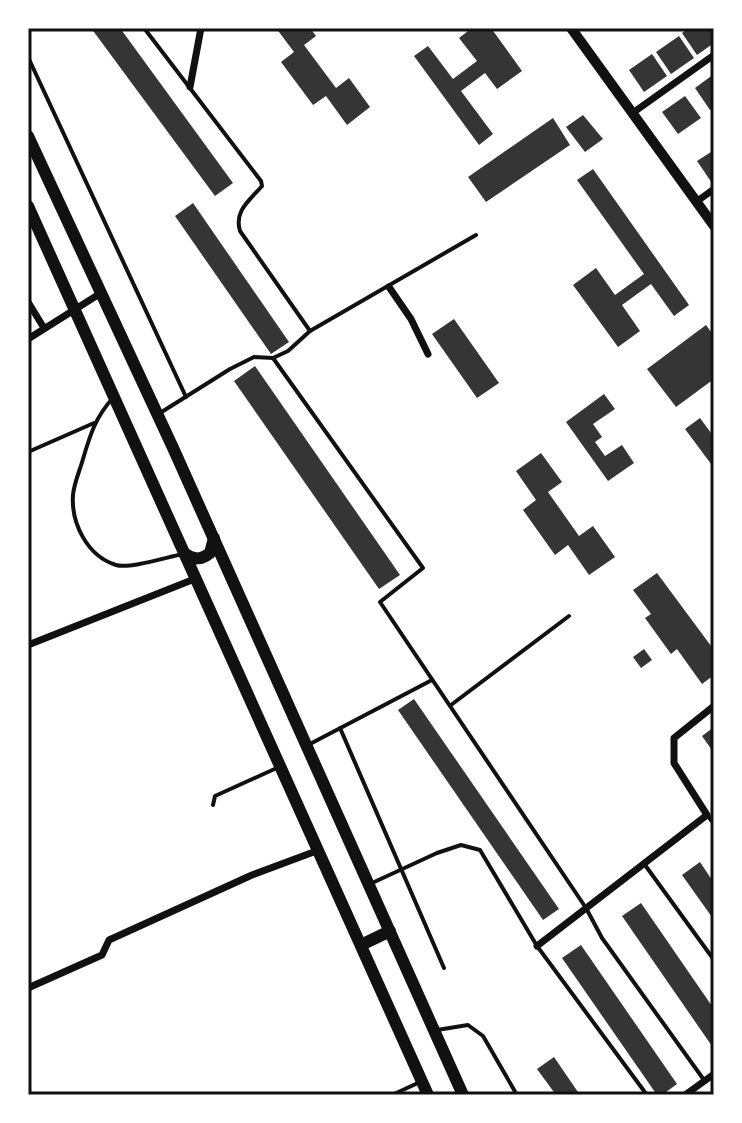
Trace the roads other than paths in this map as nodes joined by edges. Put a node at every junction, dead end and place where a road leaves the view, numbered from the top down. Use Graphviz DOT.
graph roads {
  1 [pos="144,28"];
  2 [pos="201,28"];
  3 [pos="571,28"];
  4 [pos="714,55"];
  5 [pos="28,57"];
  6 [pos="190,87"];
  7 [pos="634,112"];
  8 [pos="28,136"];
  9 [pos="714,189"];
  10 [pos="696,202"];
  11 [pos="28,207"];
  12 [pos="714,226"];
  13 [pos="476,235"];
  14 [pos="389,287"];
  15 [pos="101,293"];
  16 [pos="28,302"];
  17 [pos="76,308"];
  18 [pos="44,328"];
  19 [pos="310,331"];
  20 [pos="28,339"];
  21 [pos="428,354"];
  22 [pos="273,358"];
  23 [pos="115,397"];
  24 [pos="186,397"];
  25 [pos="158,415"];
  26 [pos="94,423"];
  27 [pos="28,452"];
  28 [pos="214,538"];
  29 [pos="185,554"];
  30 [pos="226,567"];
  31 [pos="197,578"];
  32 [pos="569,616"];
  33 [pos="28,645"];
  34 [pos="433,680"];
  35 [pos="451,705"];
  36 [pos="714,706"];
  37 [pos="340,728"];
  38 [pos="306,746"];
  39 [pos="282,766"];
  40 [pos="213,805"];
  41 [pos="707,815"];
  42 [pos="714,824"];
  43 [pos="319,850"];
  44 [pos="643,863"];
  45 [pos="399,870"];
  46 [pos="368,884"];
  47 [pos="586,908"];
  48 [pos="390,931"];
  49 [pos="361,945"];
  50 [pos="537,946"];
  51 [pos="714,960"];
  52 [pos="444,968"];
  53 [pos="28,988"];
  54 [pos="434,1030"];
  55 [pos="714,1074"];
  56 [pos="422,1081"];
  57 [pos="705,1081"];
  58 [pos="406,1092"];
  59 [pos="392,1095"];
  60 [pos="428,1095"];
  61 [pos="463,1095"];
  62 [pos="517,1095"];
  63 [pos="647,1095"];
  64 [pos="685,1095"];
  1 -- 6 [label="lane"];
  2 -- 6 [label="street"];
  3 -- 7 [label="main road"];
  4 -- 7 [label="street"];
  5 -- 24 [label="lane"];
  6 -- 19 [label="lane"];
  7 -- 10 [label="main road"];
  8 -- 15 [label="highway"];
  9 -- 10 [label="street"];
  10 -- 12 [label="main road"];
  11 -- 17 [label="highway"];
  13 -- 14 [label="lane"];
  14 -- 19 [label="lane"];
  14 -- 21 [label="street"];
  15 -- 17 [label="street"];
  15 -- 25 [label="highway"];
  16 -- 18 [label="street"];
  17 -- 18 [label="street"];
  17 -- 23 [label="highway"];
  18 -- 20 [label="street"];
  19 -- 22 [label="lane"];
  22 -- 24 [label="lane"];
  22 -- 34 [label="lane"];
  23 -- 26 [label="lane"];
  23 -- 29 [label="highway"];
  24 -- 25 [label="lane"];
  25 -- 28 [label="highway"];
  26 -- 27 [label="lane"];
  26 -- 29 [label="lane"];
  28 -- 29 [label="highway"];
  28 -- 30 [label="highway"];
  29 -- 31 [label="highway"];
  30 -- 31 [label="highway"];
  30 -- 38 [label="highway"];
  31 -- 33 [label="street"];
  31 -- 39 [label="highway"];
  32 -- 35 [label="lane"];
  34 -- 35 [label="lane"];
  34 -- 37 [label="lane"];
  35 -- 47 [label="lane"];
  36 -- 41 [label="street"];
  37 -- 38 [label="lane"];
  37 -- 45 [label="lane"];
  38 -- 46 [label="highway"];
  39 -- 40 [label="lane"];
  39 -- 43 [label="highway"];
  41 -- 42 [label="lane"];
  41 -- 44 [label="street"];
  43 -- 49 [label="highway"];
  43 -- 53 [label="street"];
  44 -- 47 [label="street"];
  44 -- 51 [label="lane"];
  45 -- 46 [label="lane"];
  45 -- 50 [label="lane"];
  45 -- 52 [label="lane"];
  46 -- 48 [label="highway"];
  47 -- 50 [label="street"];
  47 -- 57 [label="lane"];
  48 -- 49 [label="highway"];
  48 -- 54 [label="highway"];
  49 -- 56 [label="highway"];
  50 -- 63 [label="lane"];
  54 -- 61 [label="highway"];
  54 -- 62 [label="lane"];
  55 -- 57 [label="street"];
  56 -- 58 [label="lane"];
  56 -- 60 [label="highway"];
  57 -- 64 [label="street"];
  58 -- 59 [label="lane"];
}
